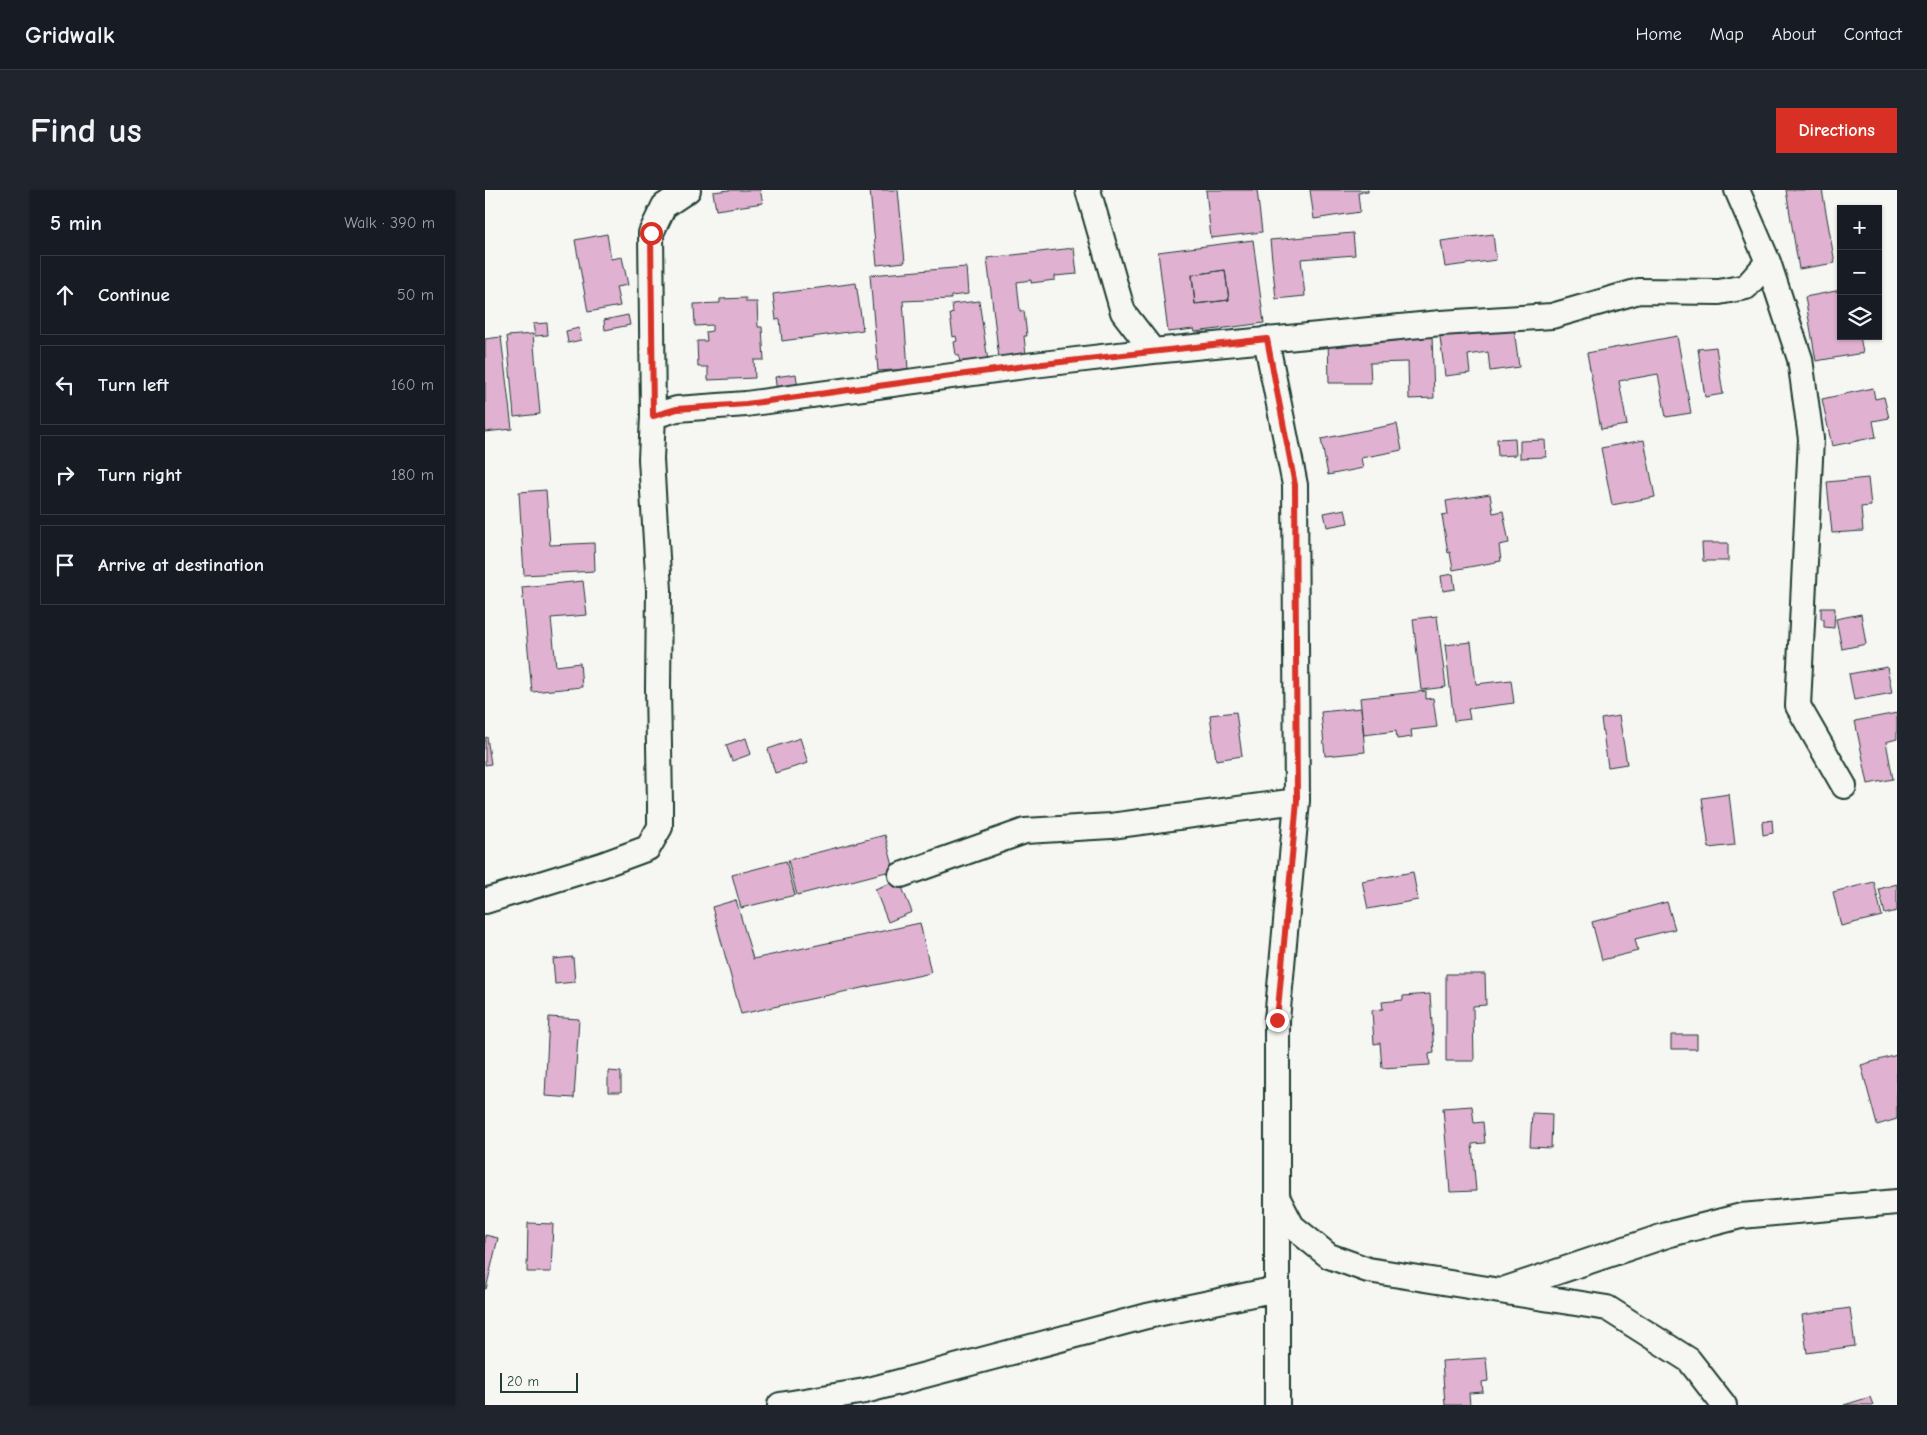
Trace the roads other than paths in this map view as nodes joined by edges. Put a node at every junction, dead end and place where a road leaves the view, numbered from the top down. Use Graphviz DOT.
graph roads {
  1 [pos="688,190"];
  2 [pos="1088,190"];
  3 [pos="1737,190"];
  4 [pos="1768,262"];
  5 [pos="1267,339"];
  6 [pos="1153,351"];
  7 [pos="653,416"];
  8 [pos="1844,786"];
  9 [pos="1297,801"];
  10 [pos="901,875"];
  11 [pos="485,901"];
  12 [pos="1277,1196"];
  13 [pos="1897,1202"];
  14 [pos="1277,1289"];
  15 [pos="1502,1290"];
  16 [pos="780,1405"];
  17 [pos="1277,1405"];
  18 [pos="1724,1405"];
  1 -- 7 [label="street"];
  2 -- 6 [label="street"];
  3 -- 4 [label="street"];
  4 -- 5 [label="street"];
  4 -- 8 [label="street"];
  5 -- 6 [label="street"];
  5 -- 9 [label="street"];
  6 -- 7 [label="street"];
  7 -- 11 [label="street"];
  9 -- 10 [label="street"];
  9 -- 12 [label="street"];
  12 -- 14 [label="street"];
  12 -- 15 [label="street"];
  13 -- 15 [label="street"];
  14 -- 16 [label="street"];
  14 -- 17 [label="street"];
  15 -- 18 [label="street"];
}
